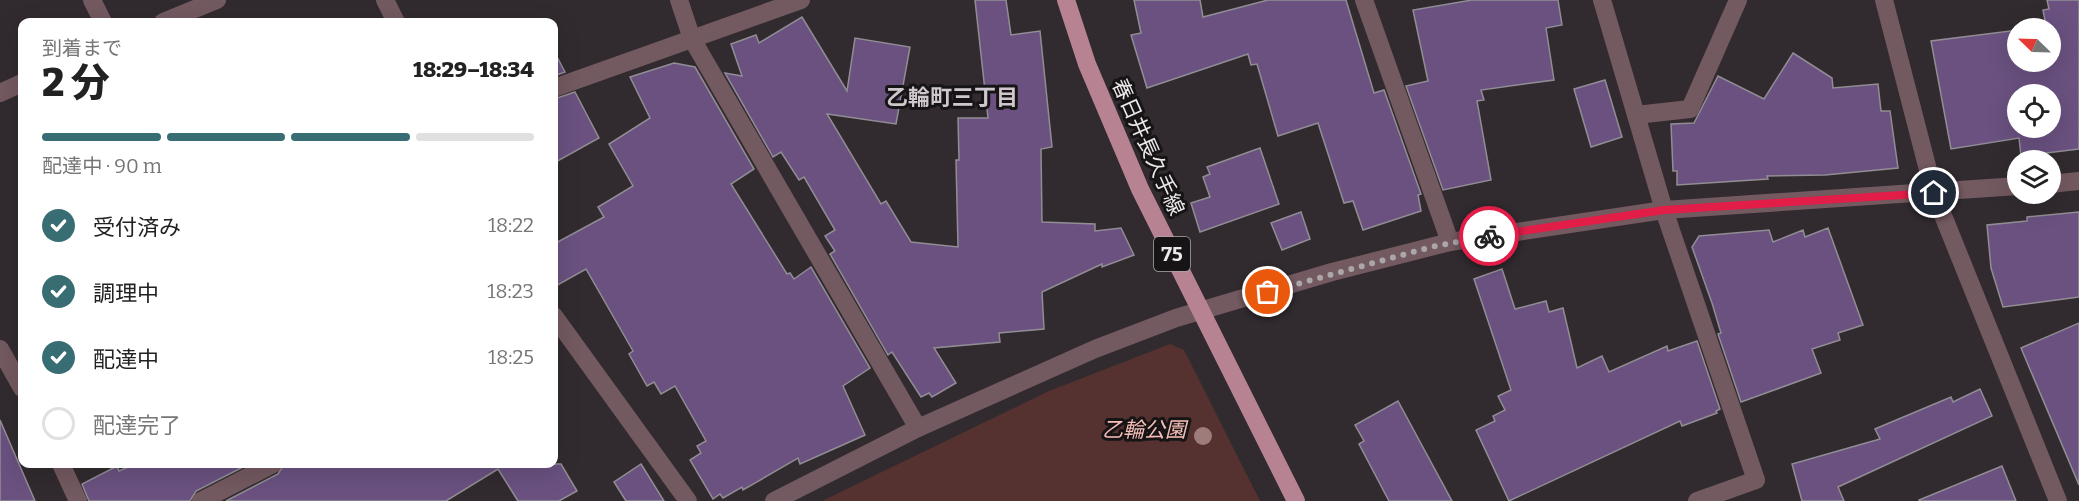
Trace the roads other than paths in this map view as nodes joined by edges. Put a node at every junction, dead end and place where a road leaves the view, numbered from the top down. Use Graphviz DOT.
graph roads {
  1 [pos="92,0"];
  2 [pos="217,0"];
  3 [pos="385,0"];
  4 [pos="679,0"];
  5 [pos="801,0"];
  6 [pos="1066,0"];
  7 [pos="1364,0"];
  8 [pos="1602,0"];
  9 [pos="1738,0"];
  10 [pos="1884,0"];
  11 [pos="101,18"];
  12 [pos="173,18"];
  13 [pos="394,18"];
  14 [pos="692,39"];
  15 [pos="18,85"];
  16 [pos="558,87"];
  17 [pos="0,93"];
  18 [pos="1636,115"];
  19 [pos="2079,181"];
  20 [pos="2061,183"];
  21 [pos="2007,187"];
  22 [pos="1934,193"];
  23 [pos="1664,210"];
  24 [pos="1450,242"];
  25 [pos="1200,312"];
  26 [pos="558,325"];
  27 [pos="0,349"];
  28 [pos="18,381"];
  29 [pos="918,429"];
  30 [pos="63,468"];
  31 [pos="265,468"];
  32 [pos="78,501"];
  33 [pos="201,501"];
  34 [pos="688,501"];
  35 [pos="774,501"];
  36 [pos="1296,501"];
  37 [pos="1697,501"];
  38 [pos="2058,501"];
  1 -- 11 [label="street"];
  2 -- 12 [label="street"];
  3 -- 13 [label="street"];
  4 -- 14 [label="street"];
  5 -- 14 [label="street"];
  6 -- 25 [label="main road, 春日井長久手線 / 75"];
  7 -- 24 [label="street"];
  8 -- 18 [label="street"];
  9 -- 18 [label="street"];
  10 -- 22 [label="street"];
  14 -- 16 [label="street"];
  14 -- 29 [label="street"];
  15 -- 17 [label="street"];
  18 -- 23 [label="street"];
  19 -- 20 [label="street"];
  21 -- 22 [label="street"];
  22 -- 23 [label="street"];
  22 -- 38 [label="street"];
  23 -- 24 [label="street"];
  23 -- 37 [label="street"];
  24 -- 25 [label="street"];
  25 -- 29 [label="street"];
  25 -- 36 [label="main road, 春日井長久手線 / 75"];
  26 -- 34 [label="street"];
  27 -- 28 [label="street"];
  29 -- 35 [label="street"];
  30 -- 32 [label="street"];
  31 -- 33 [label="street"];
}
